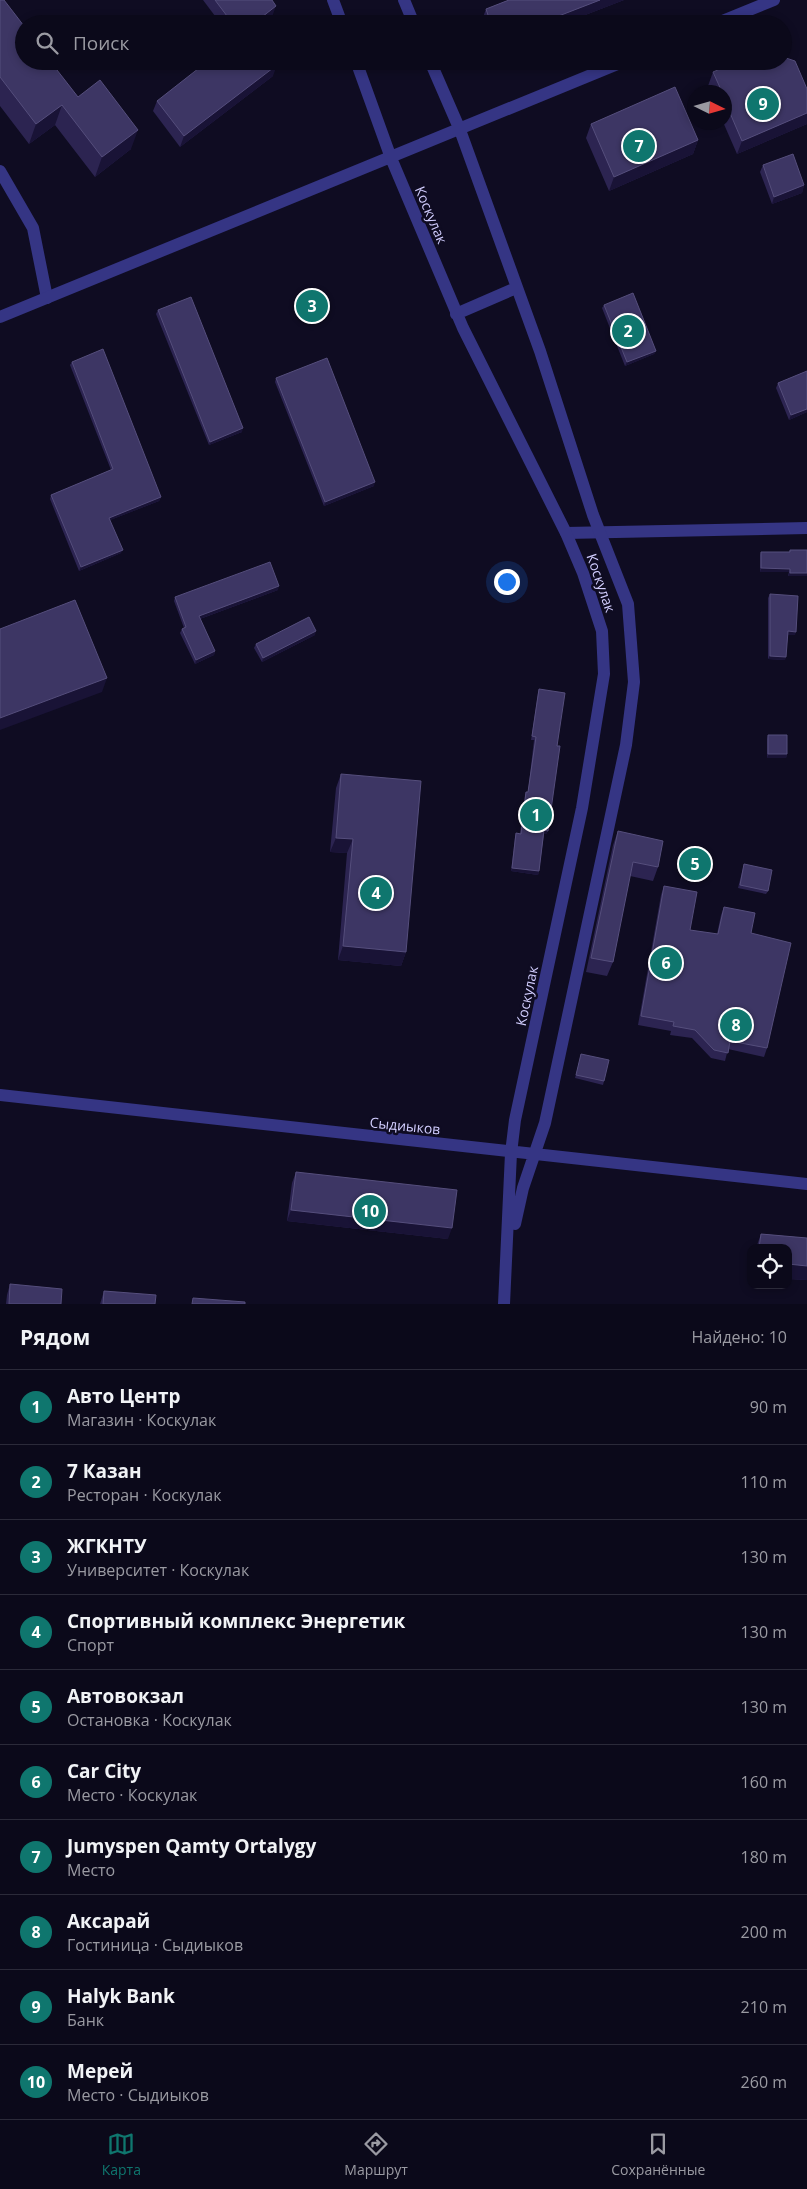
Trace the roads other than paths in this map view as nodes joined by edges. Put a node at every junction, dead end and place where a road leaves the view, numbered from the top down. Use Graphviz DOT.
graph roads {
  1 [pos="334,0"];
  2 [pos="404,0"];
  3 [pos="774,0"];
  4 [pos="339,15"];
  5 [pos="410,15"];
  6 [pos="737,15"];
  7 [pos="359,70"];
  8 [pos="434,70"];
  9 [pos="603,70"];
  10 [pos="460,130"];
  11 [pos="391,158"];
  12 [pos="0,171"];
  13 [pos="516,288"];
  14 [pos="46,298"];
  15 [pos="456,314"];
  16 [pos="0,317"];
  17 [pos="807,528"];
  18 [pos="599,532"];
  19 [pos="566,533"];
  20 [pos="0,1095"];
  21 [pos="511,1153"];
  22 [pos="535,1156"];
  23 [pos="807,1184"];
  24 [pos="507,1270"];
  25 [pos="504,1304"];
  1 -- 4 [label="street"];
  2 -- 5 [label="street"];
  3 -- 6 [label="street"];
  7 -- 11 [label="street, Коскулак"];
  8 -- 10 [label="street, Коскулак"];
  9 -- 10 [label="street"];
  10 -- 11 [label="street"];
  10 -- 13 [label="street, Коскулак"];
  11 -- 14 [label="street"];
  11 -- 15 [label="street, Коскулак"];
  12 -- 14 [label="street"];
  13 -- 15 [label="street"];
  13 -- 18 [label="street, Коскулак"];
  14 -- 16 [label="street"];
  15 -- 19 [label="street, Коскулак"];
  17 -- 18 [label="street"];
  18 -- 19 [label="street"];
  18 -- 22 [label="street, Коскулак"];
  19 -- 21 [label="street, Коскулак"];
  20 -- 21 [label="street, Сыдиыков"];
  21 -- 22 [label="street, Сыдиыков"];
  21 -- 24 [label="street, Коскулак"];
  22 -- 23 [label="street, Сыдиыков"];
  22 -- 24 [label="street, Коскулак"];
  24 -- 25 [label="street"];
}
